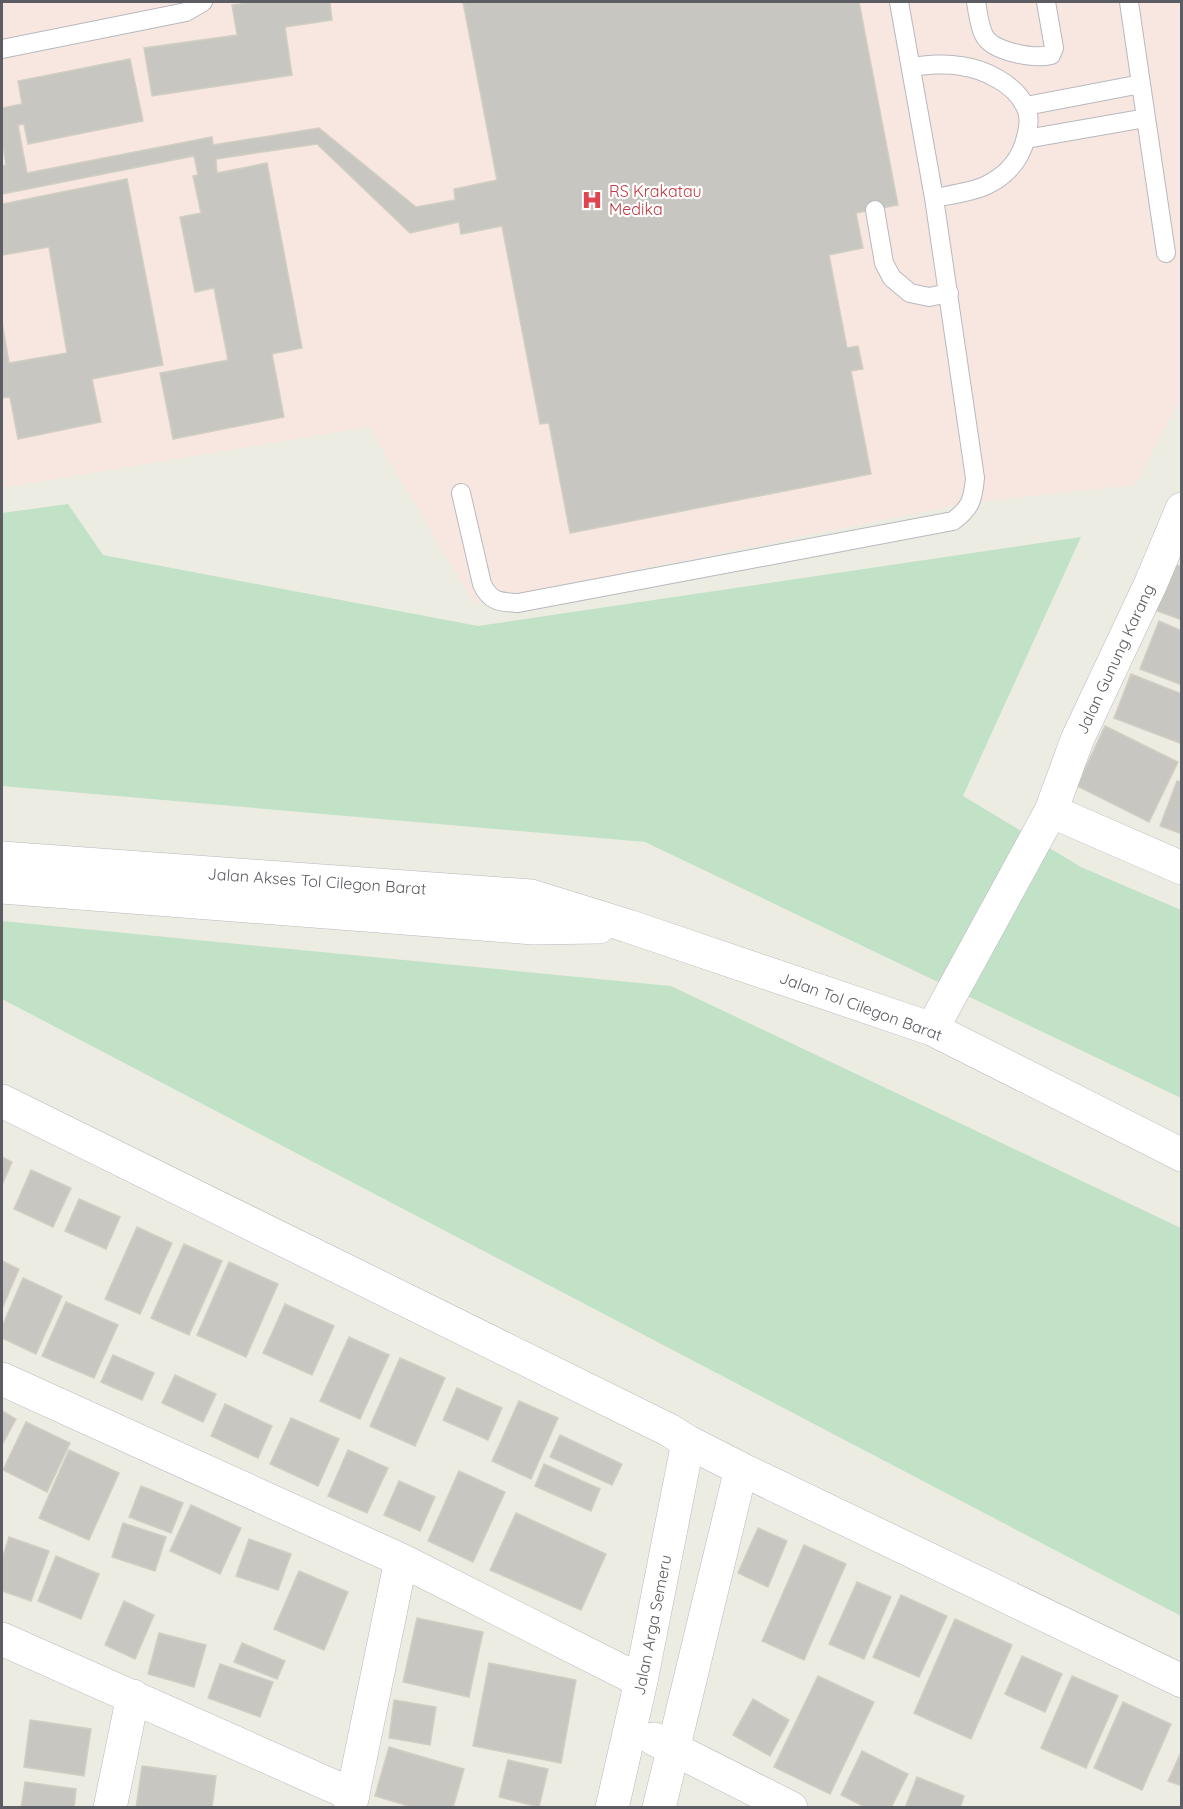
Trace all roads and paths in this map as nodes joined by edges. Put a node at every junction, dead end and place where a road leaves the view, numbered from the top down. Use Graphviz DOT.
graph roads {
  1 [pos="203,2"];
  2 [pos="899,2"];
  3 [pos="976,2"];
  4 [pos="1046,2"];
  5 [pos="1129,2"];
  6 [pos="2,49"];
  7 [pos="911,67"];
  8 [pos="1141,84"];
  9 [pos="1026,106"];
  10 [pos="1146,118"];
  11 [pos="1026,139"];
  12 [pos="934,198"];
  13 [pos="875,210"];
  14 [pos="1166,253"];
  15 [pos="949,292"];
  16 [pos="461,493"];
  17 [pos="1182,509"];
  18 [pos="1051,811"];
  19 [pos="2,858"];
  20 [pos="1182,868"];
  21 [pos="2,887"];
  22 [pos="628,926"];
  23 [pos="932,1029"];
  24 [pos="2,1101"];
  25 [pos="1182,1155"];
  26 [pos="2,1379"];
  27 [pos="688,1442"];
  28 [pos="741,1469"];
  29 [pos="401,1560"];
  30 [pos="2,1639"];
  31 [pos="641,1681"];
  32 [pos="1182,1681"];
  33 [pos="133,1696"];
  34 [pos="631,1728"];
  35 [pos="673,1747"];
  36 [pos="351,1801"];
  37 [pos="110,1808"];
  38 [pos="612,1808"];
  39 [pos="658,1808"];
  40 [pos="791,1808"];
  1 -- 6 [label="lane"];
  2 -- 7 [label="lane"];
  3 -- 4 [label="lane"];
  5 -- 8 [label="lane"];
  7 -- 9 [label="lane"];
  7 -- 12 [label="lane"];
  8 -- 9 [label="lane"];
  8 -- 10 [label="lane"];
  9 -- 11 [label="lane"];
  10 -- 11 [label="lane"];
  10 -- 14 [label="lane"];
  11 -- 12 [label="lane"];
  12 -- 15 [label="lane"];
  13 -- 15 [label="lane"];
  15 -- 16 [label="lane"];
  17 -- 18 [label="street, Jalan Gunung Karang"];
  18 -- 20 [label="street"];
  18 -- 23 [label="street, Jalan Gunung Karang"];
  19 -- 22 [label="street, Jalan Akses Tol Cilegon Barat"];
  21 -- 22 [label="street"];
  22 -- 23 [label="street, Jalan Tol Cilegon Barat"];
  23 -- 25 [label="street, Jalan Tol Cilegon Barat"];
  24 -- 27 [label="street"];
  26 -- 29 [label="street"];
  27 -- 28 [label="street"];
  27 -- 31 [label="street, Jalan Arga Semeru"];
  28 -- 32 [label="street"];
  28 -- 35 [label="street"];
  29 -- 31 [label="street"];
  29 -- 36 [label="street"];
  30 -- 33 [label="street"];
  31 -- 34 [label="street, Jalan Arga Semeru"];
  33 -- 36 [label="street"];
  33 -- 37 [label="street"];
  34 -- 35 [label="street"];
  34 -- 38 [label="street, Jalan Arga Semeru"];
  35 -- 39 [label="street"];
  35 -- 40 [label="street"];
}
